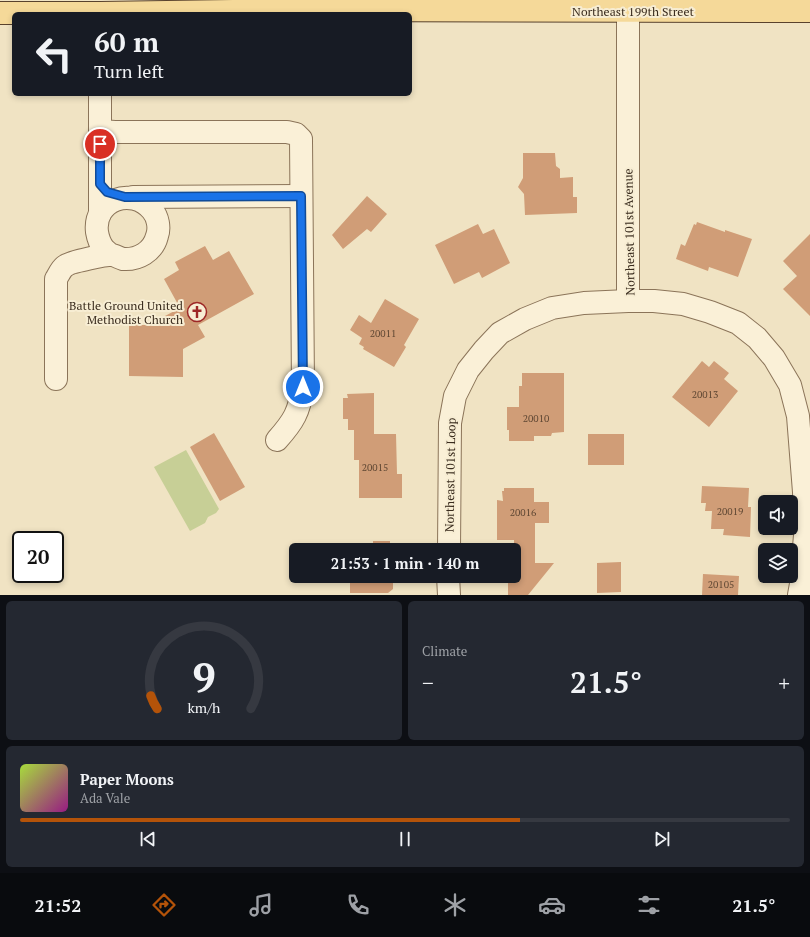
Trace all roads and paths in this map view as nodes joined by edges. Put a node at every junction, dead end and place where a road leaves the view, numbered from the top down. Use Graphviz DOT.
graph roads {
  1 [pos="628,5"];
  2 [pos="810,11"];
  3 [pos="166,12"];
  4 [pos="0,13"];
  5 [pos="12,13"];
  6 [pos="100,96"];
  7 [pos="100,131"];
  8 [pos="100,184"];
  9 [pos="301,196"];
  10 [pos="125,197"];
  11 [pos="100,213"];
  12 [pos="111,255"];
  13 [pos="628,301"];
  14 [pos="56,379"];
  15 [pos="277,440"];
  16 [pos="449,543"];
  17 [pos="448,583"];
  18 [pos="449,595"];
  19 [pos="799,595"];
  1 -- 2 [label="main road, Northeast 199th Street"];
  1 -- 3 [label="main road, Northeast 199th Street"];
  1 -- 13 [label="street, Northeast 101st Avenue"];
  4 -- 5 [label="main road, Northeast 199th Street"];
  6 -- 7 [label="street"];
  7 -- 8 [label="street"];
  7 -- 9 [label="street"];
  8 -- 10 [label="street"];
  8 -- 11 [label="street"];
  9 -- 10 [label="street"];
  9 -- 15 [label="street"];
  10 -- 11 [label="street"];
  10 -- 12 [label="street"];
  11 -- 12 [label="street"];
  12 -- 14 [label="street"];
  13 -- 16 [label="street, Northeast 101st Loop"];
  13 -- 19 [label="street, Northeast 101st Avenue"];
  17 -- 18 [label="street"];
}
